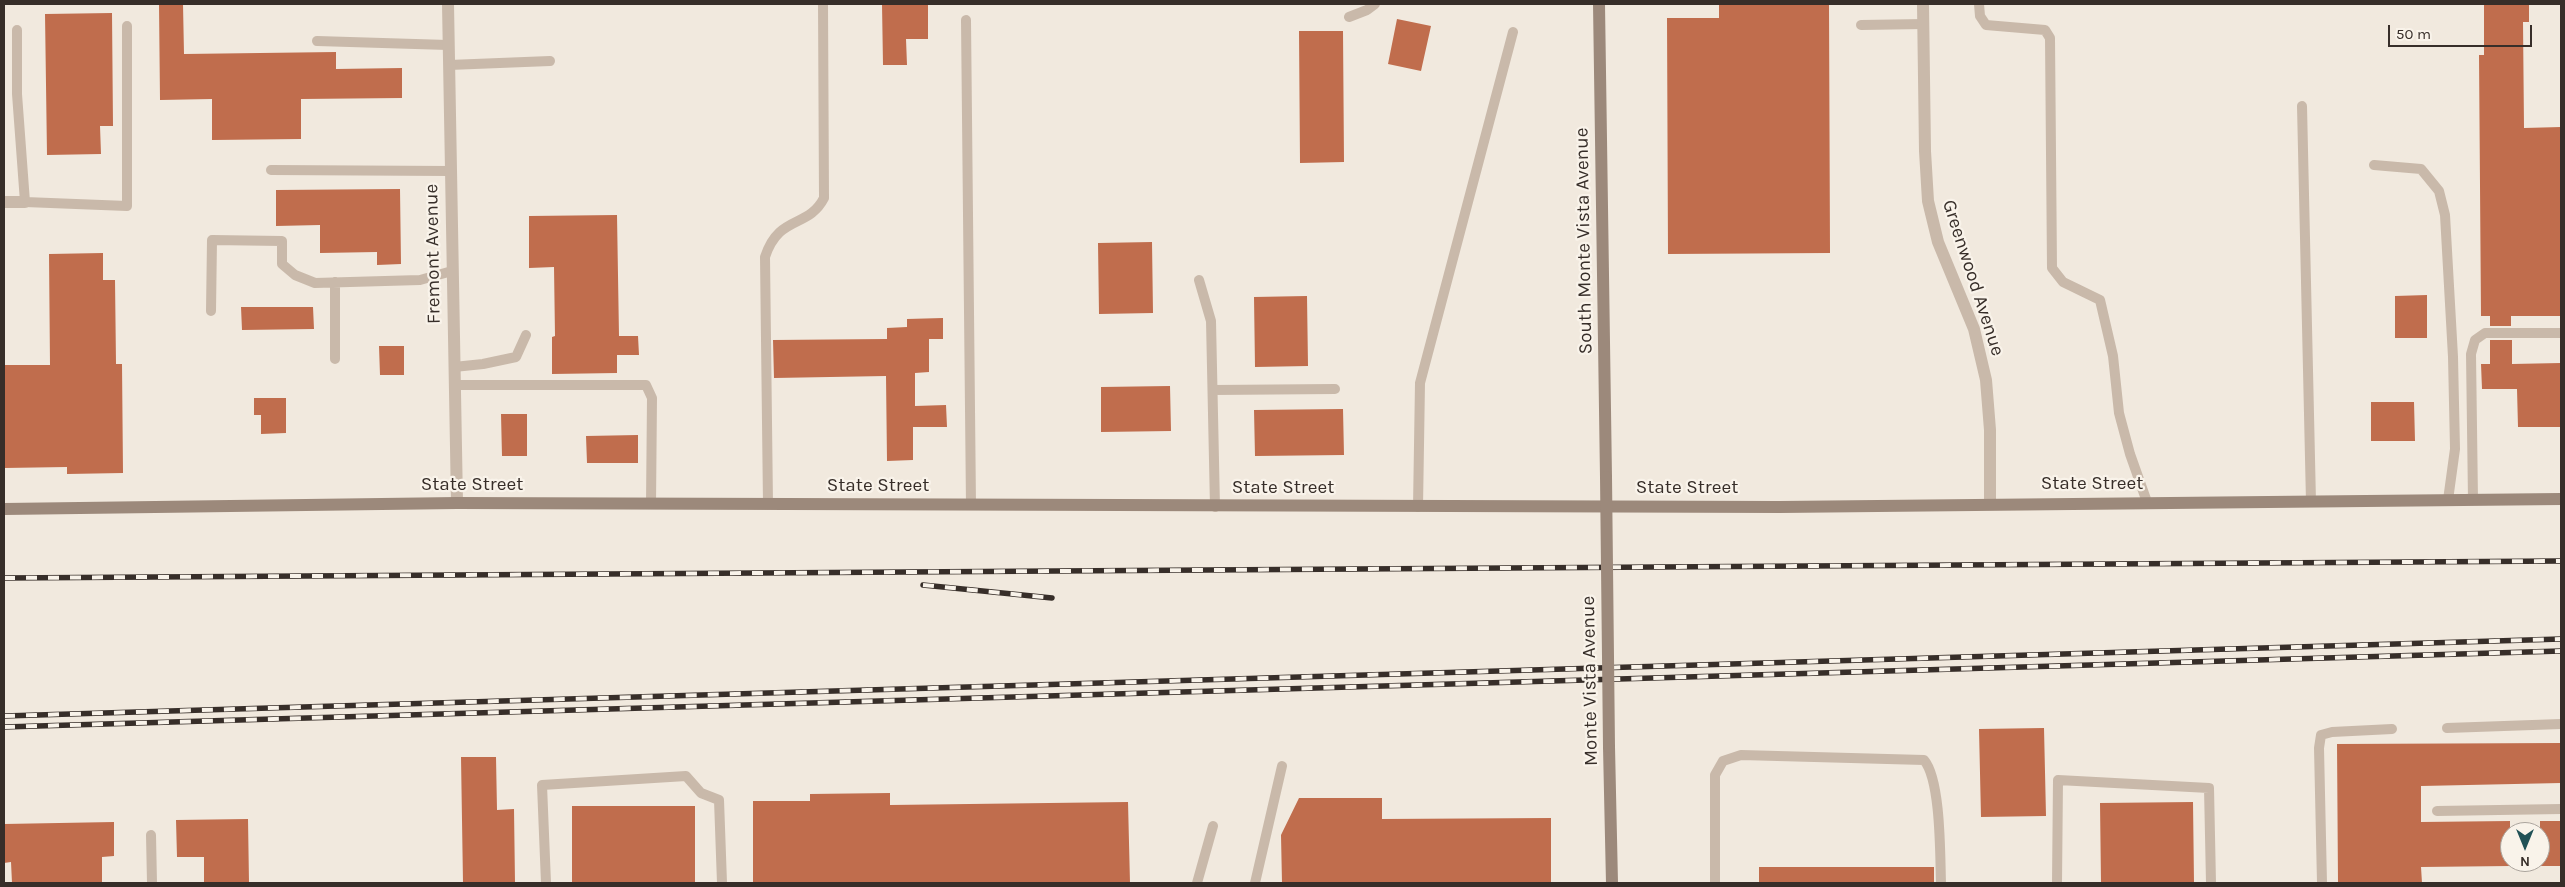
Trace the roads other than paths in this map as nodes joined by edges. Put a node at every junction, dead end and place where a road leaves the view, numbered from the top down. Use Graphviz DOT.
graph roads {
  1 [pos="448,4"];
  2 [pos="823,4"];
  3 [pos="1375,4"];
  4 [pos="1599,4"];
  5 [pos="1923,4"];
  6 [pos="1980,4"];
  7 [pos="1349,17"];
  8 [pos="966,20"];
  9 [pos="1924,24"];
  10 [pos="1861,25"];
  11 [pos="127,26"];
  12 [pos="16,30"];
  13 [pos="1514,32"];
  14 [pos="317,41"];
  15 [pos="448,45"];
  16 [pos="550,61"];
  17 [pos="449,65"];
  18 [pos="2302,106"];
  19 [pos="2374,166"];
  20 [pos="271,170"];
  21 [pos="450,171"];
  22 [pos="4,202"];
  23 [pos="25,202"];
  24 [pos="452,271"];
  25 [pos="1199,280"];
  26 [pos="335,282"];
  27 [pos="211,311"];
  28 [pos="2561,333"];
  29 [pos="526,335"];
  30 [pos="335,359"];
  31 [pos="454,367"];
  32 [pos="454,385"];
  33 [pos="1335,389"];
  34 [pos="1213,390"];
  35 [pos="1606,477"];
  36 [pos="2561,499"];
  37 [pos="2448,500"];
  38 [pos="2473,500"];
  39 [pos="2147,502"];
  40 [pos="2311,502"];
  41 [pos="457,503"];
  42 [pos="651,504"];
  43 [pos="768,504"];
  44 [pos="1990,504"];
  45 [pos="971,505"];
  46 [pos="1215,507"];
  47 [pos="1418,507"];
  48 [pos="4,509"];
  49 [pos="2561,724"];
  50 [pos="2447,728"];
  51 [pos="2392,730"];
  52 [pos="1282,766"];
  53 [pos="2561,809"];
  54 [pos="2437,811"];
  55 [pos="1213,826"];
  56 [pos="151,835"];
  57 [pos="152,883"];
  58 [pos="546,883"];
  59 [pos="722,883"];
  60 [pos="1197,883"];
  61 [pos="1255,883"];
  62 [pos="1612,883"];
  63 [pos="1715,883"];
  64 [pos="1941,883"];
  65 [pos="2057,883"];
  66 [pos="2211,883"];
  67 [pos="2322,883"];
  1 -- 15 [label="street, Fremont Avenue"];
  2 -- 43 [label="lane"];
  3 -- 7 [label="lane"];
  4 -- 35 [label="street, South Monte Vista Avenue"];
  5 -- 9 [label="street, Greenwood Avenue"];
  6 -- 39 [label="lane"];
  8 -- 45 [label="lane"];
  9 -- 10 [label="lane"];
  9 -- 44 [label="street, Greenwood Avenue"];
  11 -- 23 [label="lane"];
  12 -- 23 [label="lane"];
  13 -- 47 [label="lane"];
  14 -- 15 [label="lane"];
  15 -- 17 [label="street, Fremont Avenue"];
  16 -- 17 [label="lane"];
  17 -- 21 [label="street, Fremont Avenue"];
  18 -- 40 [label="lane"];
  19 -- 37 [label="lane"];
  20 -- 21 [label="lane"];
  21 -- 24 [label="street, Fremont Avenue"];
  22 -- 23 [label="street"];
  24 -- 26 [label="lane"];
  24 -- 31 [label="street, Fremont Avenue"];
  25 -- 34 [label="lane"];
  26 -- 27 [label="lane"];
  26 -- 30 [label="lane"];
  28 -- 38 [label="lane"];
  29 -- 31 [label="lane"];
  31 -- 32 [label="street, Fremont Avenue"];
  32 -- 41 [label="street, Fremont Avenue"];
  32 -- 42 [label="lane"];
  33 -- 34 [label="lane"];
  34 -- 46 [label="lane"];
  35 -- 62 [label="street, Monte Vista Avenue, bridge"];
  36 -- 38 [label="street, State Street"];
  37 -- 38 [label="street, State Street"];
  37 -- 40 [label="street, State Street"];
  39 -- 40 [label="street, State Street"];
  39 -- 44 [label="street, State Street"];
  41 -- 42 [label="street, State Street"];
  41 -- 48 [label="street, State Street"];
  42 -- 43 [label="street, State Street"];
  43 -- 45 [label="street, State Street"];
  44 -- 47 [label="street, State Street"];
  45 -- 46 [label="street, State Street"];
  46 -- 47 [label="street, State Street"];
  49 -- 50 [label="lane"];
  51 -- 67 [label="lane"];
  52 -- 61 [label="lane"];
  53 -- 54 [label="lane"];
  55 -- 60 [label="lane"];
  56 -- 57 [label="lane"];
  58 -- 59 [label="lane"];
  63 -- 64 [label="lane"];
  65 -- 66 [label="lane"];
}
